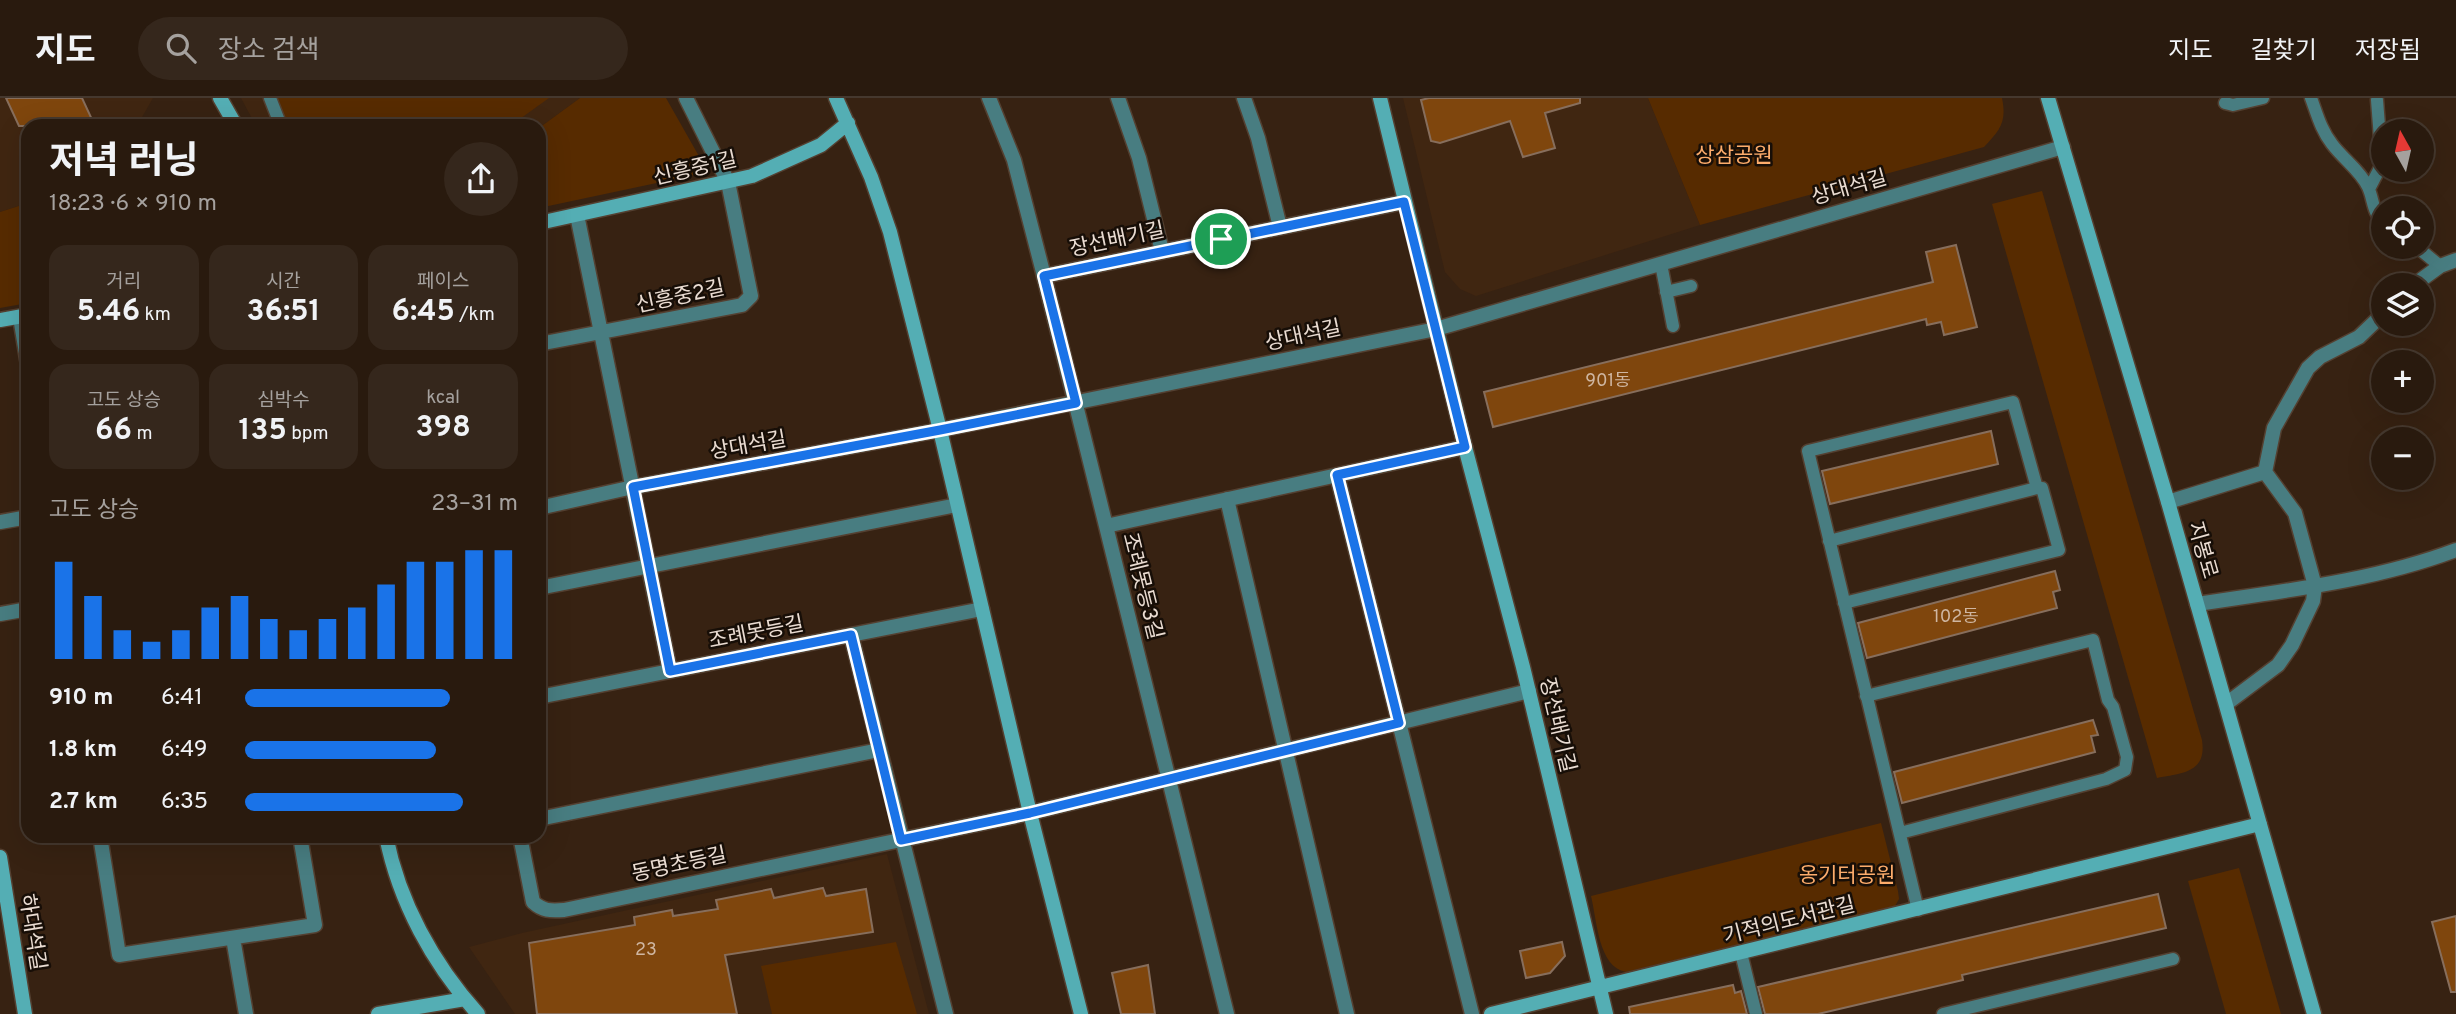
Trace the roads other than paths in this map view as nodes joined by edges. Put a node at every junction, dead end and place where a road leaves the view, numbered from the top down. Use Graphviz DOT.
graph roads {
  1 [pos="220,98"];
  2 [pos="270,98"];
  3 [pos="686,98"];
  4 [pos="835,98"];
  5 [pos="989,98"];
  6 [pos="1118,98"];
  7 [pos="1244,98"];
  8 [pos="1380,98"];
  9 [pos="2065,98"];
  10 [pos="2263,98"];
  11 [pos="2311,98"];
  12 [pos="2377,100"];
  13 [pos="2049,102"];
  14 [pos="2225,103"];
  15 [pos="232,119"];
  16 [pos="278,119"];
  17 [pos="848,123"];
  18 [pos="2063,147"];
  19 [pos="728,182"];
  20 [pos="2369,189"];
  21 [pos="2371,197"];
  22 [pos="1404,202"];
  23 [pos="577,215"];
  24 [pos="546,222"];
  25 [pos="1280,227"];
  26 [pos="1162,251"];
  27 [pos="2432,259"];
  28 [pos="2456,260"];
  29 [pos="1661,264"];
  30 [pos="2440,266"];
  31 [pos="2430,273"];
  32 [pos="1044,276"];
  33 [pos="1691,286"];
  34 [pos="1666,292"];
  35 [pos="21,316"];
  36 [pos="0,320"];
  37 [pos="2371,325"];
  38 [pos="1673,326"];
  39 [pos="1436,329"];
  40 [pos="601,334"];
  41 [pos="546,343"];
  42 [pos="1076,403"];
  43 [pos="940,430"];
  44 [pos="1465,447"];
  45 [pos="2265,472"];
  46 [pos="1337,475"];
  47 [pos="633,487"];
  48 [pos="2037,488"];
  49 [pos="1227,499"];
  50 [pos="2168,502"];
  51 [pos="957,505"];
  52 [pos="546,506"];
  53 [pos="21,518"];
  54 [pos="0,522"];
  55 [pos="1106,526"];
  56 [pos="1829,541"];
  57 [pos="2456,550"];
  58 [pos="649,566"];
  59 [pos="2315,586"];
  60 [pos="546,587"];
  61 [pos="1844,603"];
  62 [pos="2197,604"];
  63 [pos="982,609"];
  64 [pos="21,610"];
  65 [pos="0,614"];
  66 [pos="851,635"];
  67 [pos="670,671"];
  68 [pos="1529,691"];
  69 [pos="546,696"];
  70 [pos="1867,696"];
  71 [pos="2225,704"];
  72 [pos="1399,723"];
  73 [pos="879,750"];
  74 [pos="1286,750"];
  75 [pos="1169,779"];
  76 [pos="1030,813"];
  77 [pos="546,818"];
  78 [pos="2260,824"];
  79 [pos="1900,833"];
  80 [pos="901,840"];
  81 [pos="101,843"];
  82 [pos="301,843"];
  83 [pos="388,843"];
  84 [pos="521,843"];
  85 [pos="0,857"];
  86 [pos="1918,910"];
  87 [pos="233,938"];
  88 [pos="1741,953"];
  89 [pos="2173,959"];
  90 [pos="1599,987"];
  91 [pos="465,999"];
  92 [pos="25,1014"];
  93 [pos="246,1014"];
  94 [pos="378,1014"];
  95 [pos="478,1014"];
  96 [pos="946,1014"];
  97 [pos="1081,1014"];
  98 [pos="1227,1014"];
  99 [pos="1348,1014"];
  100 [pos="1472,1014"];
  101 [pos="1491,1014"];
  102 [pos="1606,1014"];
  103 [pos="1756,1014"];
  104 [pos="1942,1014"];
  105 [pos="2314,1014"];
  1 -- 15 [label="street"];
  2 -- 16 [label="lane"];
  3 -- 19 [label="street"];
  4 -- 17 [label="street"];
  5 -- 32 [label="street, 조례못등3길"];
  6 -- 26 [label="street"];
  7 -- 25 [label="street"];
  8 -- 22 [label="street, 장선배기길"];
  9 -- 13 [label="street"];
  10 -- 14 [label="lane"];
  11 -- 20 [label="lane"];
  12 -- 20 [label="lane"];
  13 -- 18 [label="street, 지봉로"];
  17 -- 19 [label="street, 신흥중1길"];
  17 -- 43 [label="street"];
  18 -- 29 [label="street, 상대석길"];
  18 -- 50 [label="street, 지봉로"];
  19 -- 23 [label="street, 신흥중1길"];
  19 -- 40 [label="street, 신흥중2길"];
  20 -- 21 [label="lane"];
  22 -- 25 [label="street, 장선배기길"];
  22 -- 39 [label="street, 장선배기길"];
  23 -- 24 [label="street, 신흥중1길"];
  23 -- 40 [label="street"];
  25 -- 26 [label="street, 장선배기길"];
  26 -- 32 [label="street, 장선배기길"];
  27 -- 30 [label="lane"];
  28 -- 30 [label="street"];
  29 -- 34 [label="lane"];
  29 -- 39 [label="street, 상대석길"];
  30 -- 31 [label="street"];
  32 -- 42 [label="street, 조례못등3길"];
  33 -- 34 [label="lane"];
  34 -- 38 [label="lane"];
  35 -- 36 [label="street"];
  37 -- 45 [label="street"];
  39 -- 42 [label="street, 상대석길"];
  39 -- 44 [label="street, 장선배기길"];
  40 -- 41 [label="street, 신흥중2길"];
  40 -- 47 [label="street"];
  42 -- 43 [label="street, 상대석길"];
  42 -- 55 [label="street, 조례못등3길"];
  43 -- 47 [label="street, 상대석길"];
  43 -- 51 [label="street"];
  44 -- 46 [label="street"];
  44 -- 68 [label="street, 장선배기길"];
  45 -- 50 [label="street"];
  45 -- 59 [label="street"];
  46 -- 49 [label="street"];
  46 -- 72 [label="street"];
  47 -- 52 [label="street, 상대석길"];
  47 -- 58 [label="street"];
  48 -- 56 [label="lane"];
  48 -- 56 [label="lane"];
  48 -- 61 [label="lane"];
  49 -- 55 [label="street"];
  49 -- 74 [label="street"];
  50 -- 62 [label="street, 지봉로"];
  51 -- 58 [label="street"];
  51 -- 63 [label="street"];
  53 -- 54 [label="street"];
  55 -- 75 [label="street, 조례못등3길"];
  56 -- 61 [label="lane"];
  57 -- 59 [label="street"];
  58 -- 60 [label="street"];
  58 -- 67 [label="street"];
  59 -- 62 [label="street"];
  59 -- 71 [label="street"];
  61 -- 70 [label="lane"];
  62 -- 71 [label="street, 지봉로"];
  63 -- 66 [label="street, 조례못등길"];
  63 -- 76 [label="street"];
  64 -- 65 [label="street"];
  66 -- 67 [label="street, 조례못등길"];
  66 -- 73 [label="street"];
  67 -- 69 [label="street, 조례못등길"];
  68 -- 72 [label="street"];
  68 -- 90 [label="street, 장선배기길"];
  70 -- 79 [label="lane"];
  70 -- 79 [label="lane"];
  71 -- 78 [label="street, 지봉로"];
  72 -- 74 [label="street"];
  72 -- 100 [label="street"];
  73 -- 77 [label="street"];
  73 -- 80 [label="street"];
  74 -- 75 [label="street"];
  74 -- 99 [label="street"];
  75 -- 76 [label="street"];
  75 -- 98 [label="street, 조례못등3길"];
  76 -- 80 [label="street, 동명초등길"];
  76 -- 97 [label="street"];
  78 -- 86 [label="street, 기적의도서관길"];
  78 -- 105 [label="street, 지봉로"];
  79 -- 86 [label="lane"];
  80 -- 84 [label="street, 동명초등길"];
  80 -- 96 [label="street"];
  81 -- 87 [label="street"];
  82 -- 87 [label="street"];
  83 -- 91 [label="street"];
  85 -- 92 [label="street, 하대석길"];
  86 -- 88 [label="street, 기적의도서관길"];
  87 -- 93 [label="street"];
  88 -- 90 [label="street, 기적의도서관길"];
  88 -- 103 [label="lane"];
  89 -- 104 [label="lane"];
  90 -- 101 [label="street, 기적의도서관길"];
  90 -- 102 [label="street, 장선배기길"];
  91 -- 94 [label="street"];
  91 -- 95 [label="street"];
}
